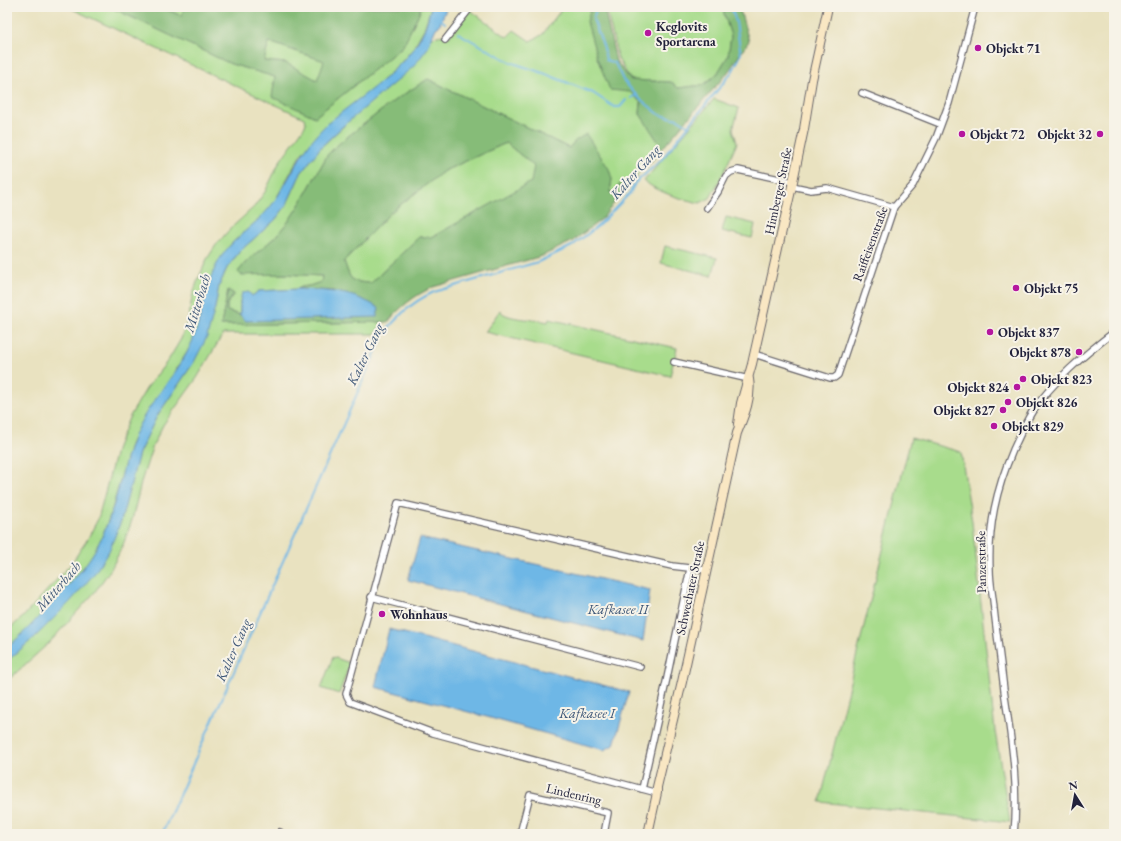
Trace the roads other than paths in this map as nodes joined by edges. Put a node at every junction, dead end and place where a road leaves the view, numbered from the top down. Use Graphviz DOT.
graph roads {
  1 [pos="471,7"];
  2 [pos="828,7"];
  3 [pos="975,7"];
  4 [pos="444,40"];
  5 [pos="862,93"];
  6 [pos="940,124"];
  7 [pos="792,184"];
  8 [pos="894,207"];
  9 [pos="706,208"];
  10 [pos="1114,332"];
  11 [pos="754,354"];
  12 [pos="674,362"];
  13 [pos="749,379"];
  14 [pos="690,569"];
  15 [pos="706,570"];
  16 [pos="371,597"];
  17 [pos="640,666"];
  18 [pos="642,789"];
  19 [pos="657,793"];
  20 [pos="520,834"];
  21 [pos="604,834"];
  22 [pos="648,834"];
  23 [pos="1014,834"];
  1 -- 4 [label="street"];
  2 -- 7 [label="main road, Himberger Straße"];
  3 -- 6 [label="street, Raiffeisenstraße"];
  5 -- 6 [label="street"];
  6 -- 8 [label="street, Raiffeisenstraße"];
  7 -- 8 [label="street"];
  7 -- 9 [label="street"];
  7 -- 11 [label="main road, Himberger Straße"];
  8 -- 11 [label="street, Raiffeisenstraße"];
  10 -- 23 [label="street, Panzerstraße"];
  11 -- 13 [label="main road, Himberger Straße"];
  12 -- 13 [label="street"];
  13 -- 15 [label="main road, Schwechater Straße"];
  14 -- 15 [label="street"];
  14 -- 16 [label="street"];
  14 -- 18 [label="street"];
  15 -- 19 [label="main road, Schwechater Straße"];
  16 -- 17 [label="street"];
  16 -- 18 [label="street"];
  18 -- 19 [label="street"];
  19 -- 22 [label="main road, Schwechater Straße"];
  20 -- 21 [label="street, Lindenring"];
}
